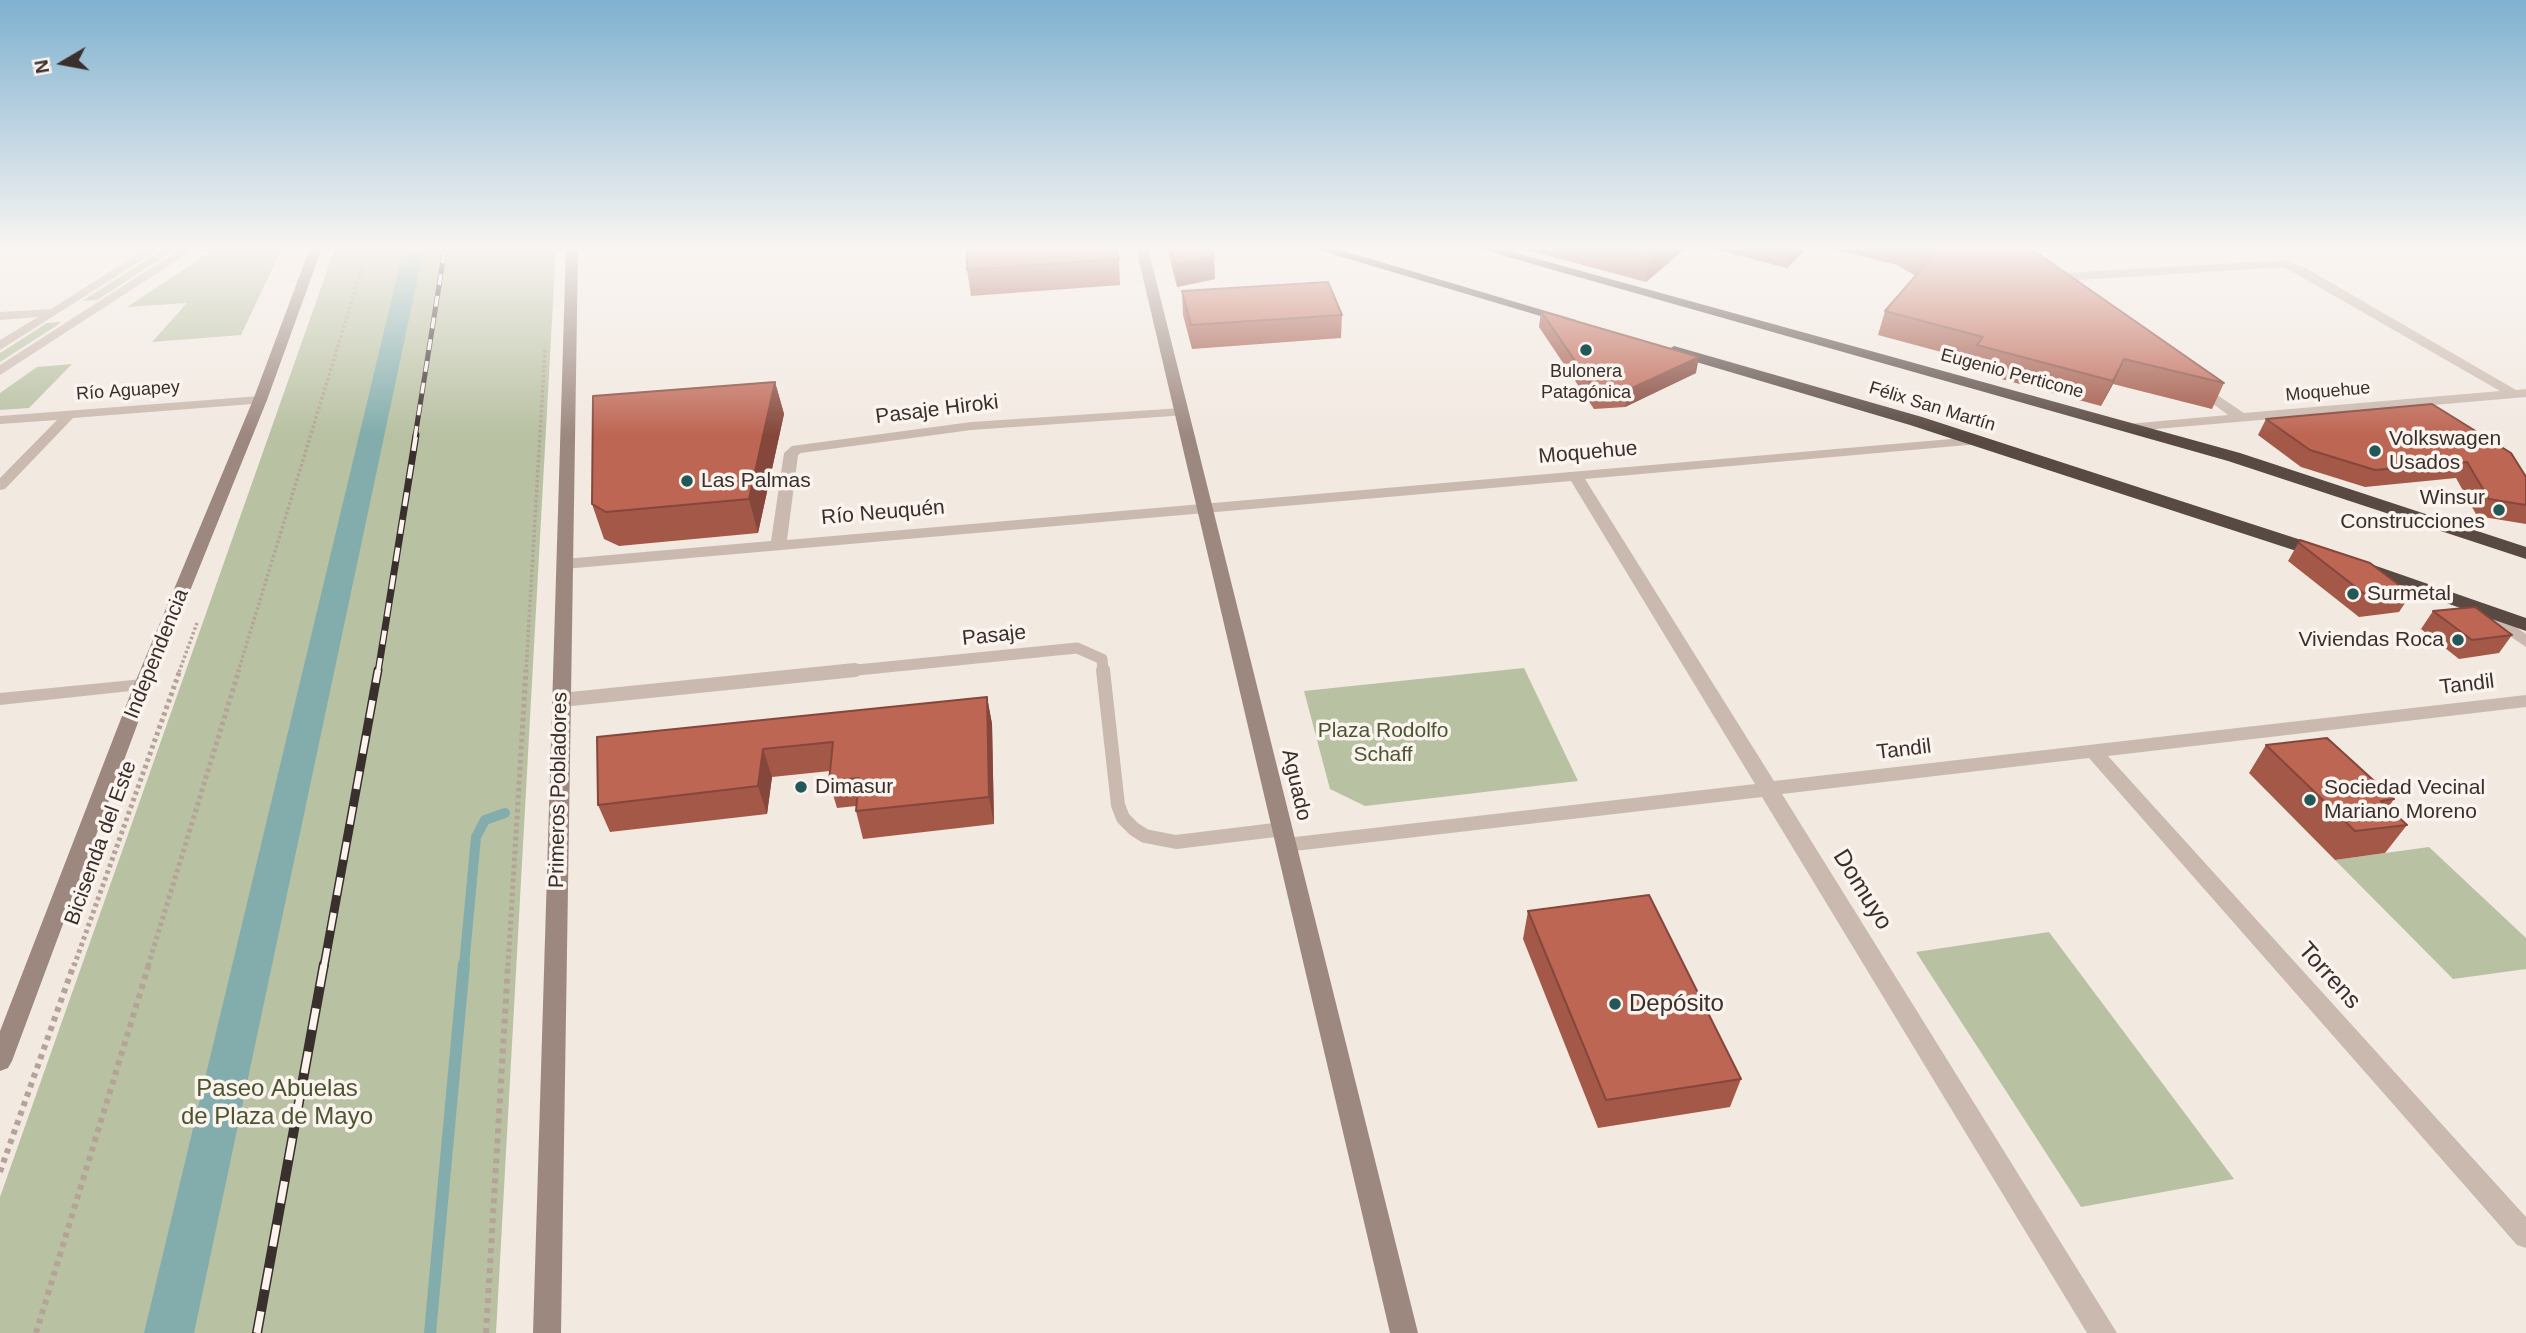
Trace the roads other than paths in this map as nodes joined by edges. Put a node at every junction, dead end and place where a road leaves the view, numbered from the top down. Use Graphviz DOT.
graph roads {
  1 [pos="56,310"];
  2 [pos="78,310"];
  3 [pos="93,310"];
  4 [pos="293,310"];
  5 [pos="570,310"];
  6 [pos="1157,310"];
  7 [pos="1533,310"];
  8 [pos="1708,310"];
  9 [pos="2373,310"];
  10 [pos="53,312"];
  11 [pos="0,316"];
  12 [pos="1587,326"];
  13 [pos="1653,345"];
  14 [pos="0,346"];
  15 [pos="0,371"];
  16 [pos="2189,380"];
  17 [pos="2520,394"];
  18 [pos="260,400"];
  19 [pos="1182,412"];
  20 [pos="70,414"];
  21 [pos="2243,419"];
  22 [pos="0,420"];
  23 [pos="2133,428"];
  24 [pos="1974,440"];
  25 [pos="1575,475"];
  26 [pos="0,486"];
  27 [pos="1205,507"];
  28 [pos="778,545"];
  29 [pos="2526,554"];
  30 [pos="564,564"];
  31 [pos="2480,608"];
  32 [pos="2526,625"];
  33 [pos="2526,642"];
  34 [pos="143,685"];
  35 [pos="0,699"];
  36 [pos="561,701"];
  37 [pos="2526,701"];
  38 [pos="2093,751"];
  39 [pos="1769,789"];
  40 [pos="1285,837"];
  41 [pos="0,1061"];
  42 [pos="2526,1236"];
  43 [pos="547,1333"];
  44 [pos="1404,1333"];
  45 [pos="2103,1333"];
  1 -- 10 [label="street"];
  2 -- 10 [label="street"];
  3 -- 15 [label="street"];
  4 -- 18 [label="street, Independencia"];
  5 -- 30 [label="street, Primeros Pobladores"];
  6 -- 19 [label="street, Aguado"];
  7 -- 12 [label="highway"];
  8 -- 23 [label="highway, Eugenio Perticone"];
  9 -- 17 [label="street"];
  10 -- 11 [label="street"];
  10 -- 14 [label="street"];
  13 -- 24 [label="highway, Félix San Martín"];
  16 -- 21 [label="street"];
  17 -- 21 [label="street, Moquehue"];
  18 -- 20 [label="street, Río Aguapey"];
  18 -- 34 [label="street, Independencia"];
  19 -- 27 [label="street, Aguado"];
  19 -- 28 [label="street, Pasaje Hiroki"];
  20 -- 22 [label="street, Río Aguapey"];
  20 -- 26 [label="street"];
  21 -- 23 [label="street, Moquehue"];
  23 -- 29 [label="highway, Eugenio Perticone"];
  24 -- 25 [label="street, Moquehue"];
  24 -- 31 [label="highway, Félix San Martín"];
  25 -- 27 [label="street, Moquehue"];
  25 -- 39 [label="street, Domuyo"];
  27 -- 28 [label="street, Río Neuquén"];
  27 -- 40 [label="street, Aguado"];
  28 -- 30 [label="street, Río Neuquén"];
  30 -- 36 [label="street, Primeros Pobladores"];
  31 -- 32 [label="highway, Félix San Martín"];
  31 -- 33 [label="street"];
  34 -- 35 [label="street"];
  34 -- 41 [label="street, Independencia"];
  36 -- 40 [label="lane, Pasaje"];
  36 -- 43 [label="street, Primeros Pobladores"];
  37 -- 38 [label="street, Tandil"];
  38 -- 39 [label="street, Tandil"];
  38 -- 42 [label="street, Torrens"];
  39 -- 40 [label="street, Tandil"];
  39 -- 45 [label="street, Domuyo"];
  40 -- 44 [label="street, Aguado"];
}
